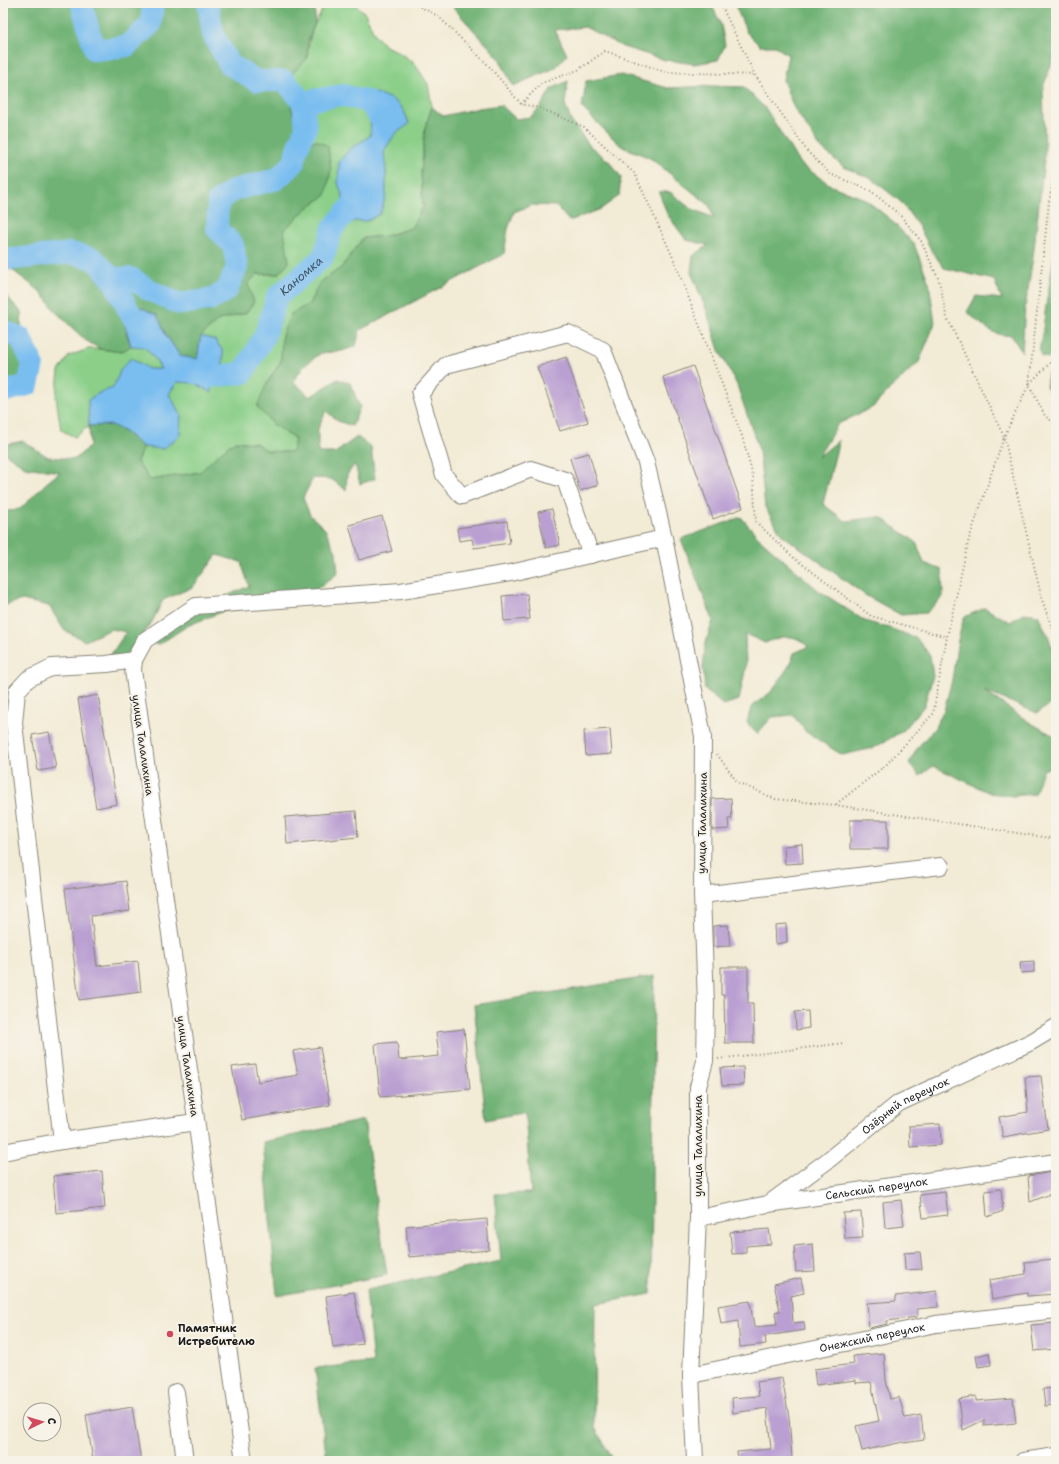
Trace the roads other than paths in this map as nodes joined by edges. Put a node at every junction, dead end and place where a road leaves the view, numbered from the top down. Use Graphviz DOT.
graph roads {
  1 [pos="664,538"];
  2 [pos="591,555"];
  3 [pos="133,665"];
  4 [pos="941,866"];
  5 [pos="702,895"];
  6 [pos="1056,1027"];
  7 [pos="196,1122"];
  8 [pos="62,1141"];
  9 [pos="3,1152"];
  10 [pos="1056,1162"];
  11 [pos="768,1204"];
  12 [pos="698,1218"];
  13 [pos="1056,1310"];
  14 [pos="691,1375"];
  15 [pos="176,1392"];
  16 [pos="1056,1456"];
  17 [pos="185,1461"];
  18 [pos="244,1461"];
  19 [pos="695,1461"];
  20 [pos="1023,1461"];
  1 -- 2 [label="street"];
  1 -- 2 [label="street, улица Талалихина"];
  1 -- 5 [label="street, улица Талалихина"];
  2 -- 3 [label="street"];
  3 -- 7 [label="street, улица Талалихина"];
  3 -- 8 [label="street"];
  4 -- 5 [label="street"];
  5 -- 12 [label="street, улица Талалихина"];
  6 -- 11 [label="street, Озёрный переулок"];
  7 -- 8 [label="street"];
  7 -- 18 [label="street, улица Талалихина"];
  8 -- 9 [label="street"];
  10 -- 11 [label="street, Сельский переулок"];
  11 -- 12 [label="street, Сельский переулок"];
  12 -- 14 [label="street, улица Талалихина"];
  13 -- 14 [label="street, Онежский переулок"];
  14 -- 19 [label="street, улица Талалихина"];
  15 -- 17 [label="street"];
  16 -- 20 [label="street"];
}
